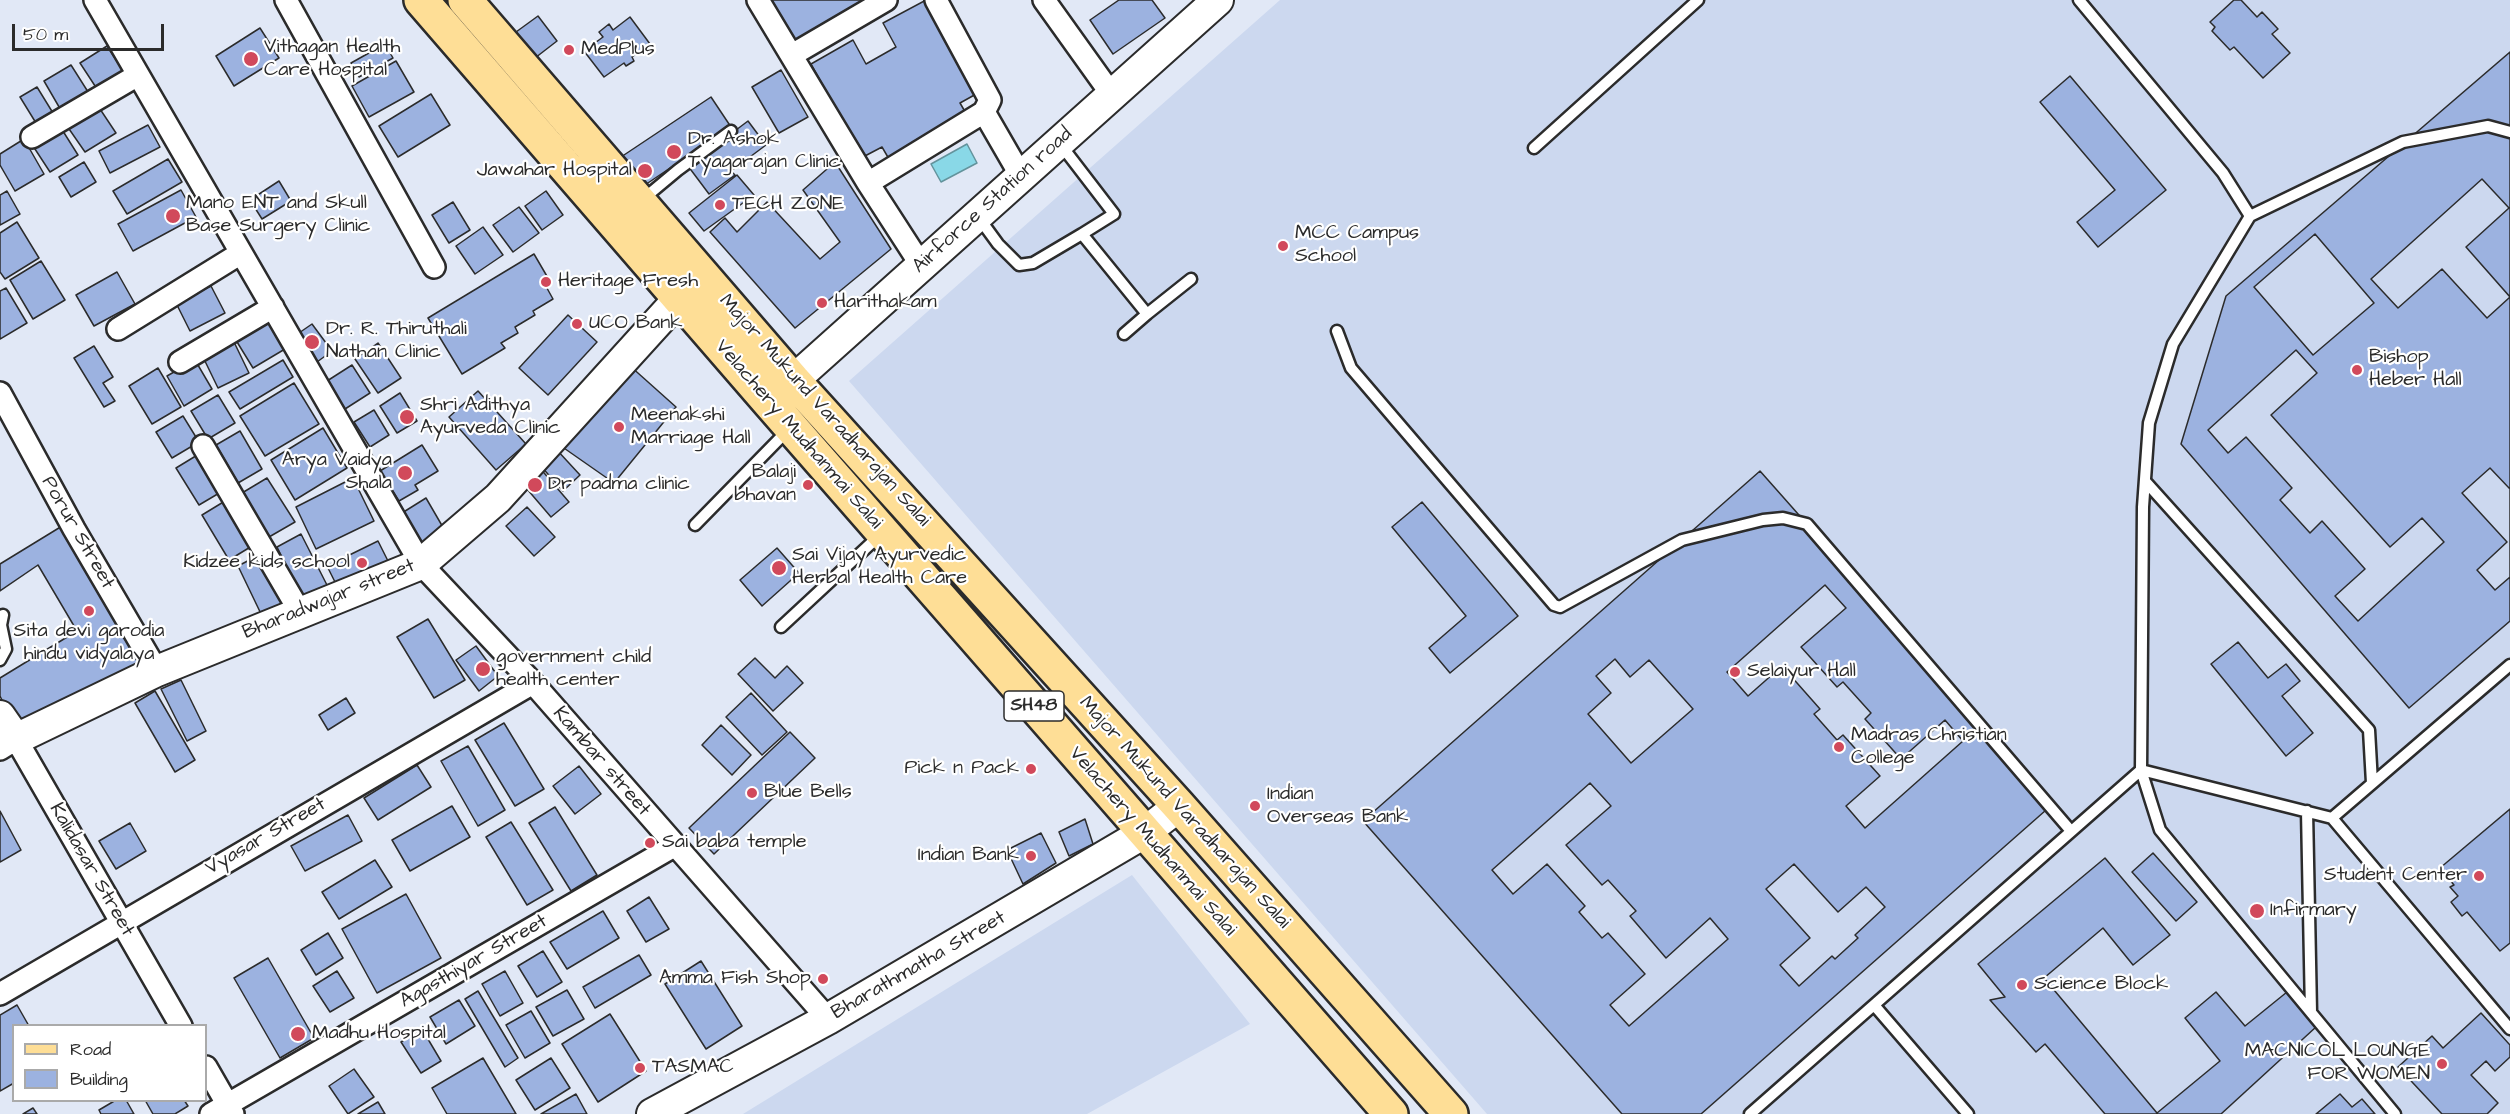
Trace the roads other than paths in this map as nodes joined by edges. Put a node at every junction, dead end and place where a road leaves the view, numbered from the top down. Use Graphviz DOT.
graph roads {
  1 [pos="95,0"];
  2 [pos="286,0"];
  3 [pos="421,0"];
  4 [pos="465,0"];
  5 [pos="758,0"];
  6 [pos="886,0"];
  7 [pos="936,0"];
  8 [pos="1044,0"];
  9 [pos="1218,0"];
  10 [pos="1698,0"];
  11 [pos="2079,0"];
  12 [pos="792,55"];
  13 [pos="138,75"];
  14 [pos="1112,95"];
  15 [pos="984,112"];
  16 [pos="731,130"];
  17 [pos="2510,132"];
  18 [pos="32,137"];
  19 [pos="1059,142"];
  20 [pos="1533,148"];
  21 [pos="1021,176"];
  22 [pos="868,183"];
  23 [pos="639,202"];
  24 [pos="977,215"];
  25 [pos="2250,216"];
  26 [pos="1082,234"];
  27 [pos="241,253"];
  28 [pos="921,265"];
  29 [pos="434,267"];
  30 [pos="702,275"];
  31 [pos="1191,279"];
  32 [pos="679,297"];
  33 [pos="273,307"];
  34 [pos="1147,314"];
  35 [pos="118,329"];
  36 [pos="1337,330"];
  37 [pos="1124,334"];
  38 [pos="180,362"];
  39 [pos="793,380"];
  40 [pos="0,393"];
  41 [pos="769,402"];
  42 [pos="790,427"];
  43 [pos="203,446"];
  44 [pos="2145,481"];
  45 [pos="695,525"];
  46 [pos="882,532"];
  47 [pos="421,564"];
  48 [pos="300,612"];
  49 [pos="3,615"];
  50 [pos="781,627"];
  51 [pos="0,660"];
  52 [pos="2510,665"];
  53 [pos="157,671"];
  54 [pos="533,683"];
  55 [pos="5,735"];
  56 [pos="2141,770"];
  57 [pos="2372,783"];
  58 [pos="1179,806"];
  59 [pos="2307,812"];
  60 [pos="2332,818"];
  61 [pos="2071,831"];
  62 [pos="1144,833"];
  63 [pos="674,846"];
  64 [pos="121,921"];
  65 [pos="0,994"];
  66 [pos="1874,1005"];
  67 [pos="2311,1012"];
  68 [pos="828,1019"];
  69 [pos="180,1024"];
  70 [pos="2510,1029"];
  71 [pos="207,1069"];
  72 [pos="224,1111"];
  73 [pos="652,1114"];
  74 [pos="1390,1114"];
  75 [pos="1451,1114"];
  76 [pos="1750,1114"];
  77 [pos="1968,1114"];
  78 [pos="2395,1114"];
  1 -- 13 [label="street, Kambar street"];
  2 -- 29 [label="street"];
  3 -- 32 [label="main road, SH48"];
  4 -- 23 [label="main road, Major Mukund Varadharajan Salai / SH48"];
  5 -- 12 [label="street"];
  6 -- 12 [label="street"];
  7 -- 15 [label="street"];
  8 -- 14 [label="street"];
  9 -- 14 [label="street, Airforce Station road"];
  10 -- 20 [label="lane"];
  11 -- 25 [label="lane"];
  12 -- 22 [label="street"];
  13 -- 18 [label="street"];
  13 -- 27 [label="street, Kambar street"];
  14 -- 19 [label="street, Airforce Station road"];
  15 -- 21 [label="street"];
  15 -- 22 [label="street"];
  16 -- 23 [label="lane"];
  17 -- 25 [label="lane"];
  19 -- 21 [label="street, Airforce Station road"];
  19 -- 26 [label="lane"];
  21 -- 24 [label="street, Airforce Station road"];
  22 -- 28 [label="street"];
  23 -- 30 [label="main road, Major Mukund Varadharajan Salai / SH48"];
  24 -- 26 [label="lane"];
  24 -- 28 [label="street, Airforce Station road"];
  25 -- 44 [label="lane"];
  26 -- 34 [label="lane"];
  27 -- 33 [label="street, Kambar street"];
  27 -- 35 [label="street"];
  28 -- 39 [label="street, Airforce Station road"];
  30 -- 32 [label="street, Bharadwajar street"];
  30 -- 39 [label="main road, Major Mukund Varadharajan Salai / SH48"];
  31 -- 34 [label="lane"];
  32 -- 41 [label="main road, Velachery Mudhanmai Salai / SH48"];
  32 -- 47 [label="street, Bharadwajar street"];
  33 -- 38 [label="street"];
  33 -- 47 [label="street, Kambar street"];
  34 -- 37 [label="lane"];
  36 -- 61 [label="lane"];
  39 -- 41 [label="street, Airforce Station road"];
  39 -- 58 [label="main road, Major Mukund Varadharajan Salai / SH48"];
  40 -- 53 [label="street, Porur Street"];
  41 -- 42 [label="main road, Velachery Mudhanmai Salai / SH48"];
  42 -- 45 [label="lane"];
  42 -- 46 [label="main road, Velachery Mudhanmai Salai / SH48"];
  43 -- 48 [label="street"];
  44 -- 56 [label="lane"];
  44 -- 57 [label="lane"];
  46 -- 50 [label="lane"];
  46 -- 62 [label="main road, Velachery Mudhanmai Salai / SH48"];
  47 -- 48 [label="street, Bharadwajar street"];
  47 -- 54 [label="street, Kambar street"];
  48 -- 53 [label="street, Bharadwajar street"];
  49 -- 51 [label="lane"];
  52 -- 57 [label="lane"];
  53 -- 55 [label="street, Bharadwajar street"];
  54 -- 63 [label="street, Kambar street"];
  54 -- 64 [label="street, Vyasar Street"];
  55 -- 64 [label="street, Kalidasar Street"];
  56 -- 59 [label="lane"];
  56 -- 61 [label="lane"];
  56 -- 67 [label="lane"];
  57 -- 60 [label="lane"];
  58 -- 62 [label="street, Bharathmatha Street"];
  58 -- 75 [label="main road, Major Mukund Varadharajan Salai / SH48"];
  59 -- 60 [label="lane"];
  59 -- 67 [label="lane"];
  60 -- 70 [label="lane"];
  61 -- 66 [label="lane"];
  62 -- 68 [label="street, Bharathmatha Street"];
  62 -- 74 [label="main road, Velachery Mudhanmai Salai / SH48"];
  63 -- 68 [label="street, Kambar street"];
  63 -- 72 [label="street, Agasthiyar Street"];
  64 -- 65 [label="street, Vyasar Street"];
  64 -- 69 [label="street, Kalidasar Street"];
  66 -- 76 [label="lane"];
  66 -- 77 [label="lane"];
  67 -- 78 [label="lane"];
  68 -- 73 [label="street, Bharathmatha Street"];
  71 -- 72 [label="street"];
}
